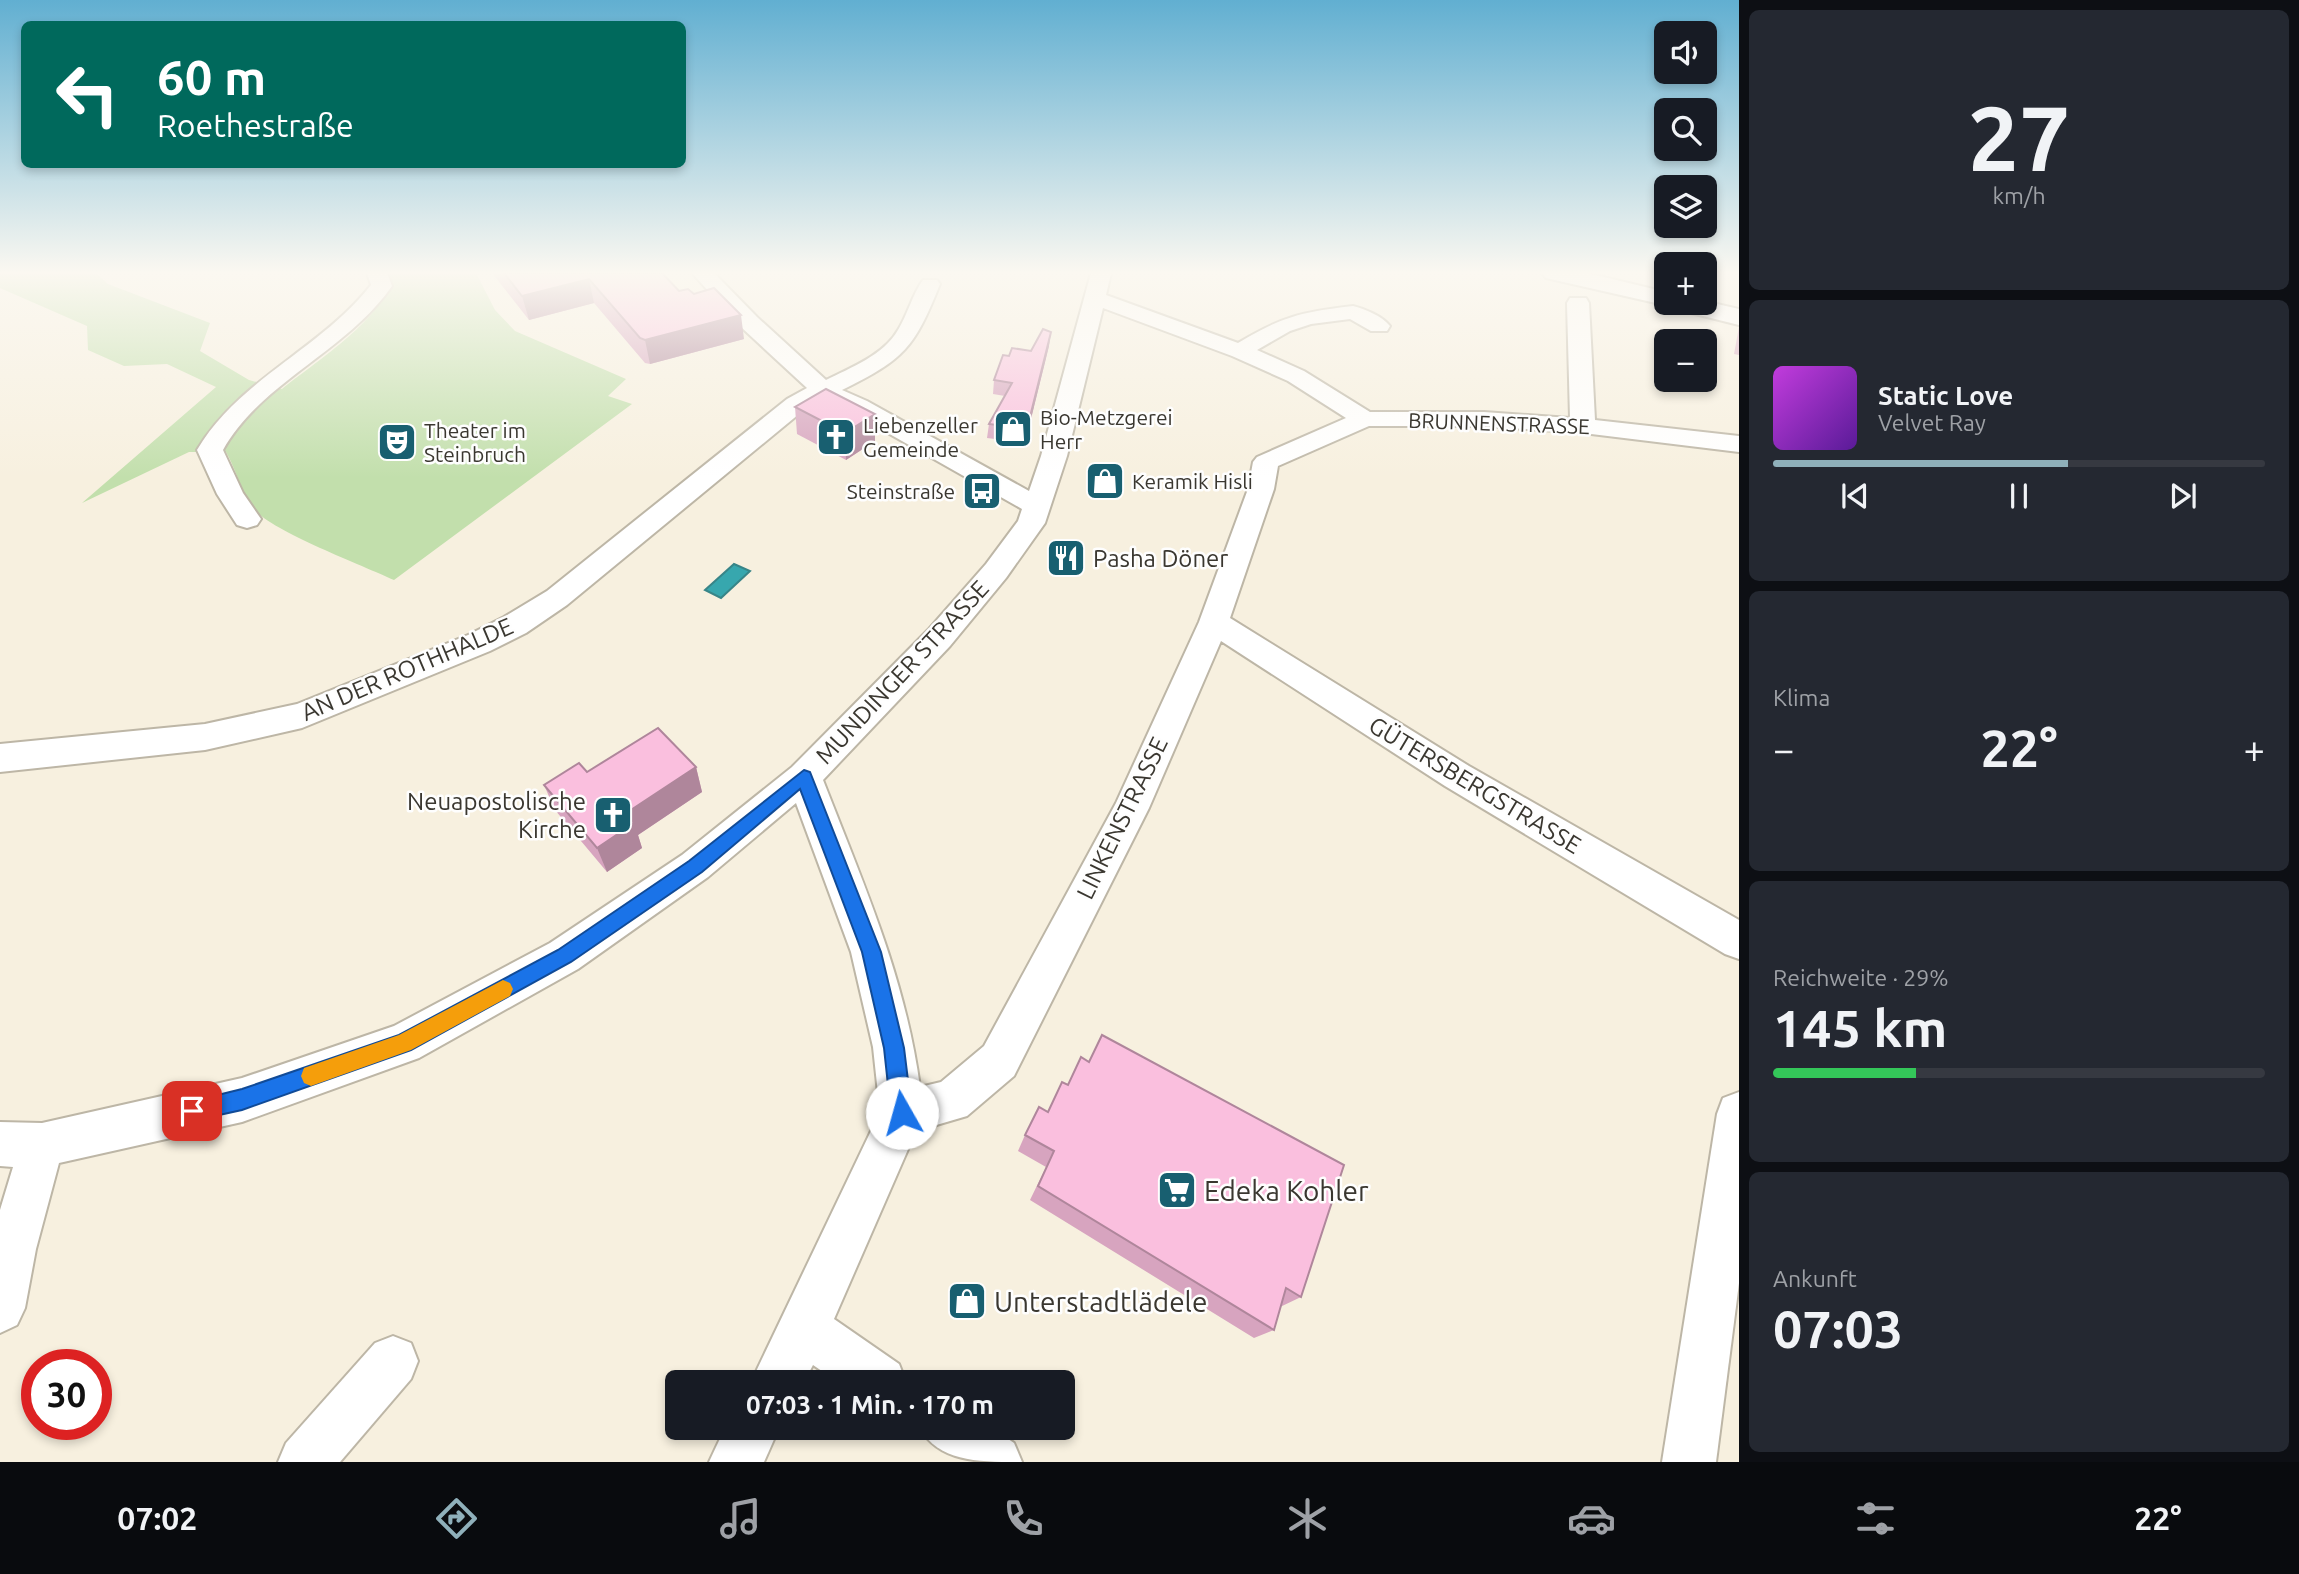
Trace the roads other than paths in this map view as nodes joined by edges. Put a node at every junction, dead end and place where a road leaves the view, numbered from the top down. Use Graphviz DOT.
graph roads {
  1 [pos="327,341"];
  2 [pos="770,341"];
  3 [pos="902,341"];
  4 [pos="1082,341"];
  5 [pos="1213,341"];
  6 [pos="1256,341"];
  7 [pos="1580,341"];
  8 [pos="1240,351"];
  9 [pos="824,390"];
  10 [pos="1365,419"];
  11 [pos="1583,426"];
  12 [pos="1739,444"];
  13 [pos="1266,462"];
  14 [pos="1038,508"];
  15 [pos="247,519"];
  16 [pos="1214,622"];
  17 [pos="0,758"];
  18 [pos="804,777"];
  19 [pos="1739,941"];
  20 [pos="902,1113"];
  21 [pos="1739,1114"];
  22 [pos="21,1144"];
  23 [pos="0,1308"];
  24 [pos="804,1329"];
  25 [pos="393,1361"];
  26 [pos="783,1370"];
  27 [pos="864,1370"];
  28 [pos="747,1440"];
  29 [pos="963,1440"];
  30 [pos="305,1462"];
  31 [pos="736,1462"];
  32 [pos="995,1462"];
  33 [pos="1689,1462"];
  1 -- 15 [label="street"];
  2 -- 9 [label="street"];
  3 -- 9 [label="street, AN DER ROTHHALDE"];
  4 -- 14 [label="street, MUNDINGER STRASSE"];
  5 -- 8 [label="street"];
  6 -- 8 [label="street"];
  7 -- 11 [label="street"];
  8 -- 10 [label="street"];
  9 -- 14 [label="street"];
  9 -- 17 [label="street, AN DER ROTHHALDE"];
  10 -- 11 [label="street, BRUNNENSTRASSE"];
  10 -- 13 [label="street, BRUNNENSTRASSE"];
  11 -- 12 [label="street, BRUNNENSTRASSE"];
  13 -- 16 [label="street, LINKENSTRASSE"];
  14 -- 18 [label="street, MUNDINGER STRASSE"];
  16 -- 19 [label="street, GÜTERSBERGSTRASSE"];
  16 -- 20 [label="street, LINKENSTRASSE"];
  18 -- 20 [label="street, MUNDINGER STRASSE"];
  18 -- 22 [label="street"];
  20 -- 24 [label="street"];
  21 -- 33 [label="street"];
  22 -- 23 [label="street"];
  24 -- 26 [label="street"];
  24 -- 27 [label="street"];
  25 -- 30 [label="street"];
  28 -- 31 [label="street"];
  29 -- 32 [label="street"];
}
